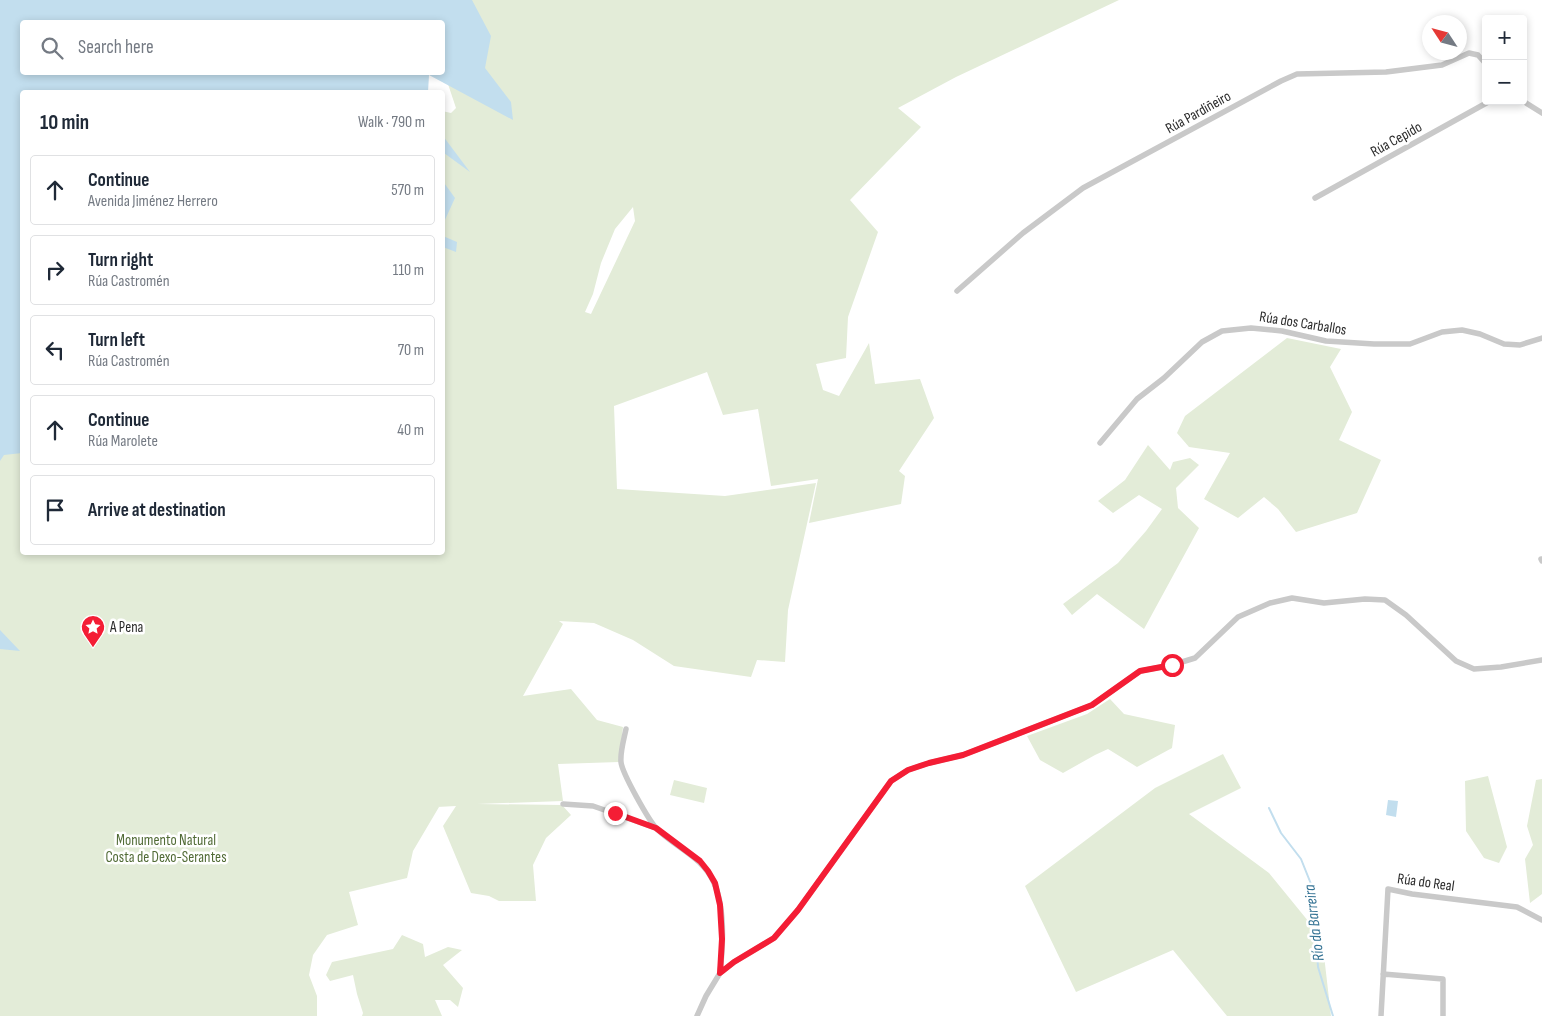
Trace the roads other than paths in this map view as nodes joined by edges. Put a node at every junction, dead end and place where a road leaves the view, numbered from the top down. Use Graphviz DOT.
graph roads {
  1 [pos="1483,60"];
  2 [pos="1527,104"];
  3 [pos="1483,105"];
  4 [pos="1542,113"];
  5 [pos="1315,198"];
  6 [pos="957,291"];
  7 [pos="1542,338"];
  8 [pos="1100,443"];
  9 [pos="1542,660"];
  10 [pos="626,728"];
  11 [pos="563,804"];
  12 [pos="656,828"];
  13 [pos="1542,920"];
  14 [pos="720,973"];
  15 [pos="1383,974"];
  16 [pos="697,1016"];
  17 [pos="1381,1016"];
  18 [pos="1443,1016"];
  1 -- 6 [label="street, Rúa Pardiñeiro"];
  2 -- 4 [label="street"];
  3 -- 5 [label="street, Rúa Cepido"];
  7 -- 8 [label="street, Rúa dos Carballos"];
  9 -- 14 [label="street"];
  10 -- 12 [label="street"];
  11 -- 12 [label="street"];
  12 -- 14 [label="street"];
  13 -- 15 [label="street, Rúa do Real"];
  14 -- 16 [label="street"];
  15 -- 17 [label="street, Rúa do Real"];
  15 -- 18 [label="street"];
}
